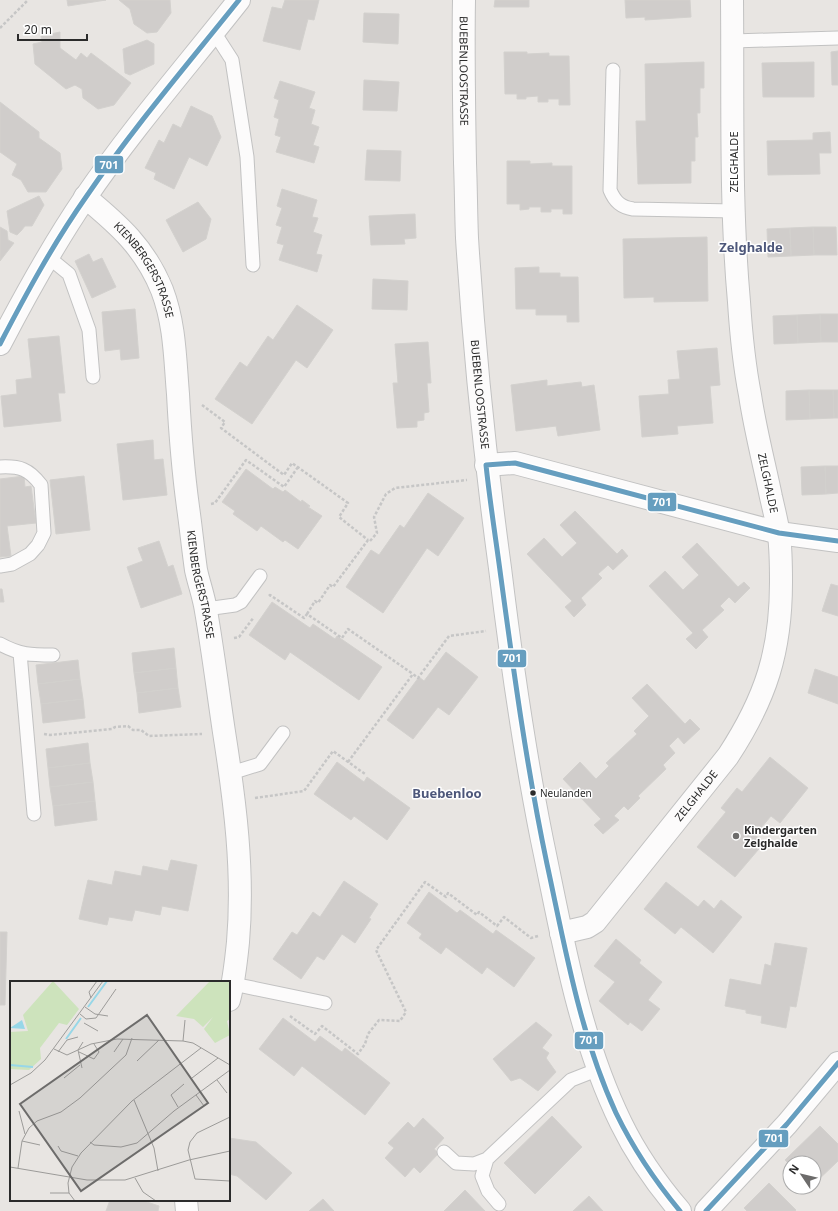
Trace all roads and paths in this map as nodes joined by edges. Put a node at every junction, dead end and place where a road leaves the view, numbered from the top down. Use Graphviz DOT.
graph roads {
  1 [pos="28,0"];
  2 [pos="239,0"];
  3 [pos="464,0"];
  4 [pos="732,0"];
  5 [pos="0,28"];
  6 [pos="214,32"];
  7 [pos="838,38"];
  8 [pos="733,41"];
  9 [pos="613,70"];
  10 [pos="85,197"];
  11 [pos="734,211"];
  12 [pos="47,256"];
  13 [pos="253,265"];
  14 [pos="0,344"];
  15 [pos="93,377"];
  16 [pos="199,404"];
  17 [pos="0,467"];
  18 [pos="298,467"];
  19 [pos="487,471"];
  20 [pos="212,504"];
  21 [pos="779,533"];
  22 [pos="368,540"];
  23 [pos="838,541"];
  24 [pos="0,566"];
  25 [pos="260,576"];
  26 [pos="273,597"];
  27 [pos="206,609"];
  28 [pos="307,614"];
  29 [pos="507,629"];
  30 [pos="0,644"];
  31 [pos="20,654"];
  32 [pos="53,655"];
  33 [pos="413,674"];
  34 [pos="283,733"];
  35 [pos="198,734"];
  36 [pos="28,736"];
  37 [pos="348,762"];
  38 [pos="231,773"];
  39 [pos="364,774"];
  40 [pos="259,798"];
  41 [pos="34,814"];
  42 [pos="561,933"];
  43 [pos="539,936"];
  44 [pos="231,992"];
  45 [pos="324,1003"];
  46 [pos="288,1014"];
  47 [pos="838,1063"];
  48 [pos="599,1069"];
  49 [pos="444,1152"];
  50 [pos="487,1159"];
  51 [pos="186,1201"];
  52 [pos="500,1204"];
  53 [pos="187,1211"];
  54 [pos="680,1211"];
  55 [pos="706,1211"];
  1 -- 5 [label="path"];
  2 -- 6 [label="street"];
  3 -- 19 [label="street, BUEBENLOOSTRASSE"];
  4 -- 8 [label="street, ZELGHALDE"];
  6 -- 10 [label="street"];
  6 -- 13 [label="lane"];
  7 -- 8 [label="lane"];
  8 -- 11 [label="street, ZELGHALDE"];
  9 -- 11 [label="lane"];
  10 -- 12 [label="street"];
  10 -- 27 [label="street, KIENBERGERSTRASSE"];
  11 -- 21 [label="street, ZELGHALDE"];
  12 -- 14 [label="street"];
  12 -- 15 [label="lane"];
  16 -- 18 [label="path"];
  17 -- 24 [label="lane"];
  18 -- 20 [label="path"];
  18 -- 22 [label="path"];
  19 -- 21 [label="street"];
  19 -- 22 [label="path"];
  19 -- 29 [label="street, BUEBENLOOSTRASSE"];
  21 -- 23 [label="street"];
  21 -- 42 [label="street, ZELGHALDE"];
  22 -- 28 [label="path"];
  25 -- 27 [label="lane"];
  26 -- 28 [label="path"];
  27 -- 38 [label="street, KIENBERGERSTRASSE"];
  28 -- 33 [label="path"];
  29 -- 33 [label="path"];
  29 -- 42 [label="street, BUEBENLOOSTRASSE"];
  30 -- 31 [label="lane"];
  31 -- 32 [label="lane"];
  31 -- 36 [label="lane"];
  33 -- 37 [label="path"];
  34 -- 38 [label="lane"];
  35 -- 36 [label="path"];
  36 -- 41 [label="lane"];
  37 -- 39 [label="path"];
  37 -- 40 [label="path"];
  38 -- 44 [label="street, KIENBERGERSTRASSE"];
  42 -- 48 [label="street, BUEBENLOOSTRASSE"];
  43 -- 46 [label="path"];
  44 -- 45 [label="lane"];
  47 -- 55 [label="street"];
  48 -- 50 [label="lane"];
  48 -- 54 [label="street, BUEBENLOOSTRASSE"];
  49 -- 50 [label="lane"];
  50 -- 52 [label="lane"];
  51 -- 53 [label="street"];
}
